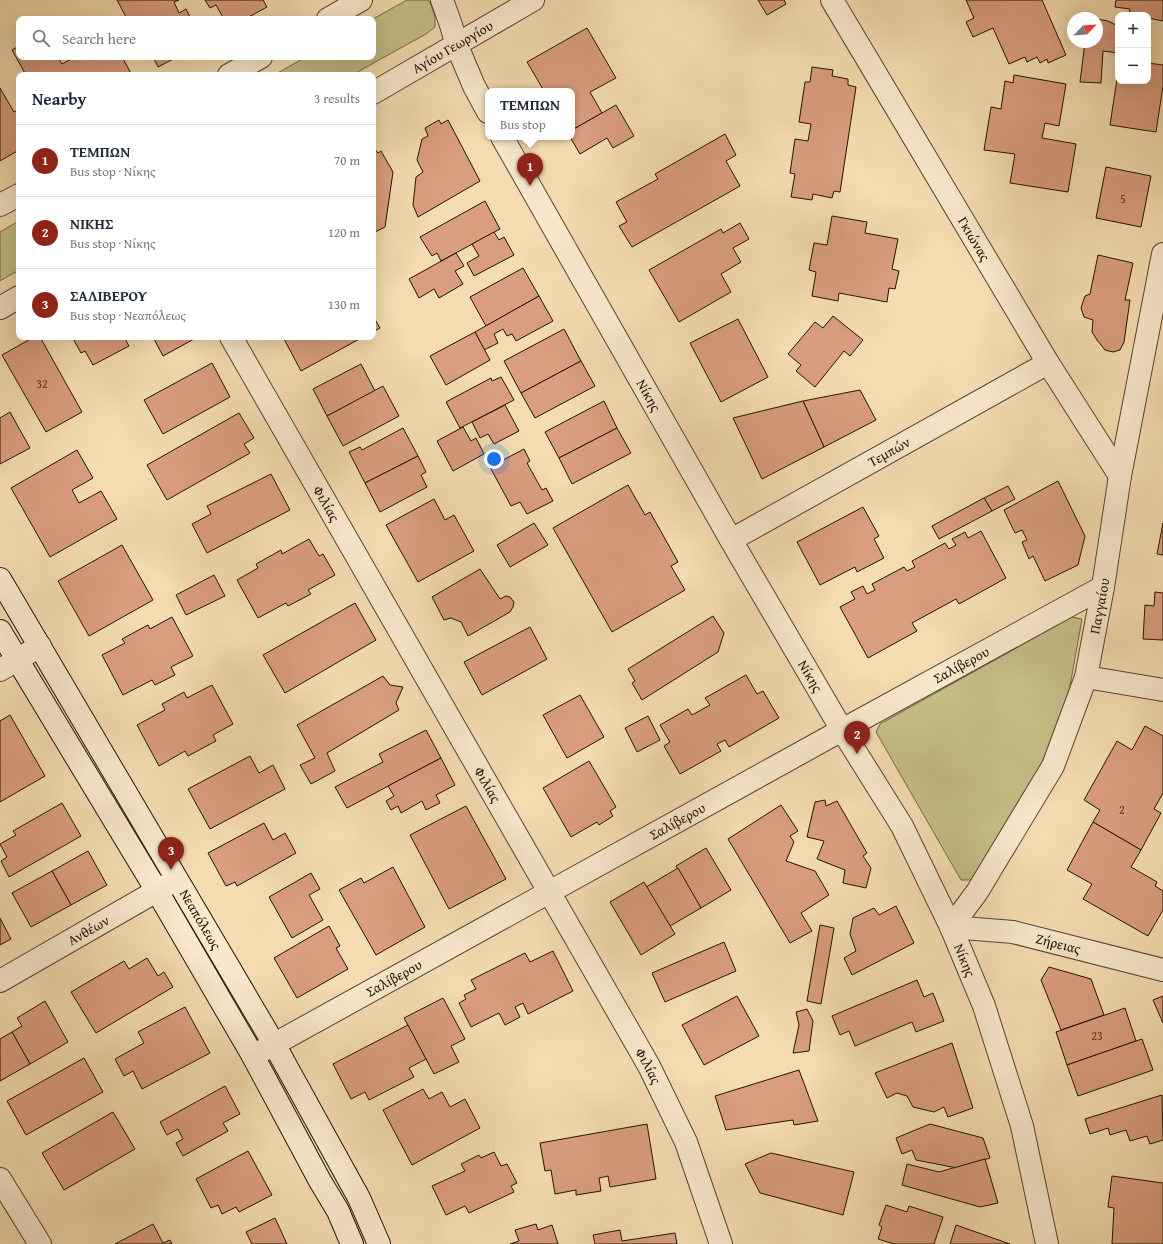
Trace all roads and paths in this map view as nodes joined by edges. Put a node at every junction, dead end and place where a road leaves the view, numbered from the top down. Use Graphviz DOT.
graph roads {
  1 [pos="361,0"];
  2 [pos="442,0"];
  3 [pos="533,0"];
  4 [pos="832,0"];
  5 [pos="333,16"];
  6 [pos="457,46"];
  7 [pos="256,60"];
  8 [pos="234,72"];
  9 [pos="376,91"];
  10 [pos="485,106"];
  11 [pos="504,140"];
  12 [pos="16,197"];
  13 [pos="0,206"];
  14 [pos="1163,254"];
  15 [pos="16,299"];
  16 [pos="0,308"];
  17 [pos="233,340"];
  18 [pos="1048,363"];
  19 [pos="1120,476"];
  20 [pos="731,540"];
  21 [pos="0,579"];
  22 [pos="1103,587"];
  23 [pos="0,631"];
  24 [pos="40,646"];
  25 [pos="9,665"];
  26 [pos="1086,677"];
  27 [pos="1163,690"];
  28 [pos="842,730"];
  29 [pos="176,879"];
  30 [pos="157,891"];
  31 [pos="549,892"];
  32 [pos="951,927"];
  33 [pos="1163,970"];
  34 [pos="0,980"];
  35 [pos="274,1044"];
  36 [pos="253,1056"];
  37 [pos="0,1179"];
  38 [pos="40,1244"];
  39 [pos="352,1244"];
  40 [pos="379,1244"];
  41 [pos="721,1244"];
  42 [pos="1047,1244"];
  1 -- 5 [label="street"];
  2 -- 6 [label="street"];
  3 -- 6 [label="street, Αγίου Γεωργίου"];
  4 -- 18 [label="street, Γκιώνας"];
  6 -- 9 [label="street, Αγίου Γεωργίου"];
  6 -- 10 [label="street"];
  7 -- 8 [label="street"];
  11 -- 20 [label="street, Νίκης"];
  12 -- 13 [label="street"];
  14 -- 19 [label="street, Παγγαίου"];
  15 -- 16 [label="street"];
  17 -- 31 [label="street, Φιλίας"];
  18 -- 19 [label="street, Γκιώνας"];
  18 -- 20 [label="street, Τεμπών"];
  19 -- 22 [label="street, Παγγαίου"];
  20 -- 28 [label="street, Νίκης"];
  21 -- 24 [label="street, Νεαπόλεως"];
  22 -- 26 [label="street, Παγγαίου"];
  22 -- 28 [label="street, Σαλίβερου"];
  23 -- 25 [label="street, Νεαπόλεως"];
  24 -- 25 [label="street"];
  24 -- 29 [label="street, Νεαπόλεως"];
  25 -- 30 [label="street, Νεαπόλεως"];
  26 -- 27 [label="street"];
  26 -- 32 [label="street, Παγγαίου"];
  28 -- 31 [label="street, Σαλίβερου"];
  28 -- 32 [label="street, Νίκης"];
  29 -- 30 [label="street, Ανθέων"];
  29 -- 35 [label="street, Νεαπόλεως"];
  30 -- 34 [label="street, Ανθέων"];
  30 -- 36 [label="street, Νεαπόλεως"];
  31 -- 35 [label="street, Σαλίβερου"];
  31 -- 41 [label="street, Φιλίας"];
  32 -- 33 [label="street, Ζήρειας"];
  32 -- 42 [label="street, Νίκης"];
  35 -- 36 [label="street, Σαλίβερου"];
  35 -- 40 [label="street, Νεαπόλεως"];
  36 -- 39 [label="street, Νεαπόλεως"];
  37 -- 38 [label="street"];
}
